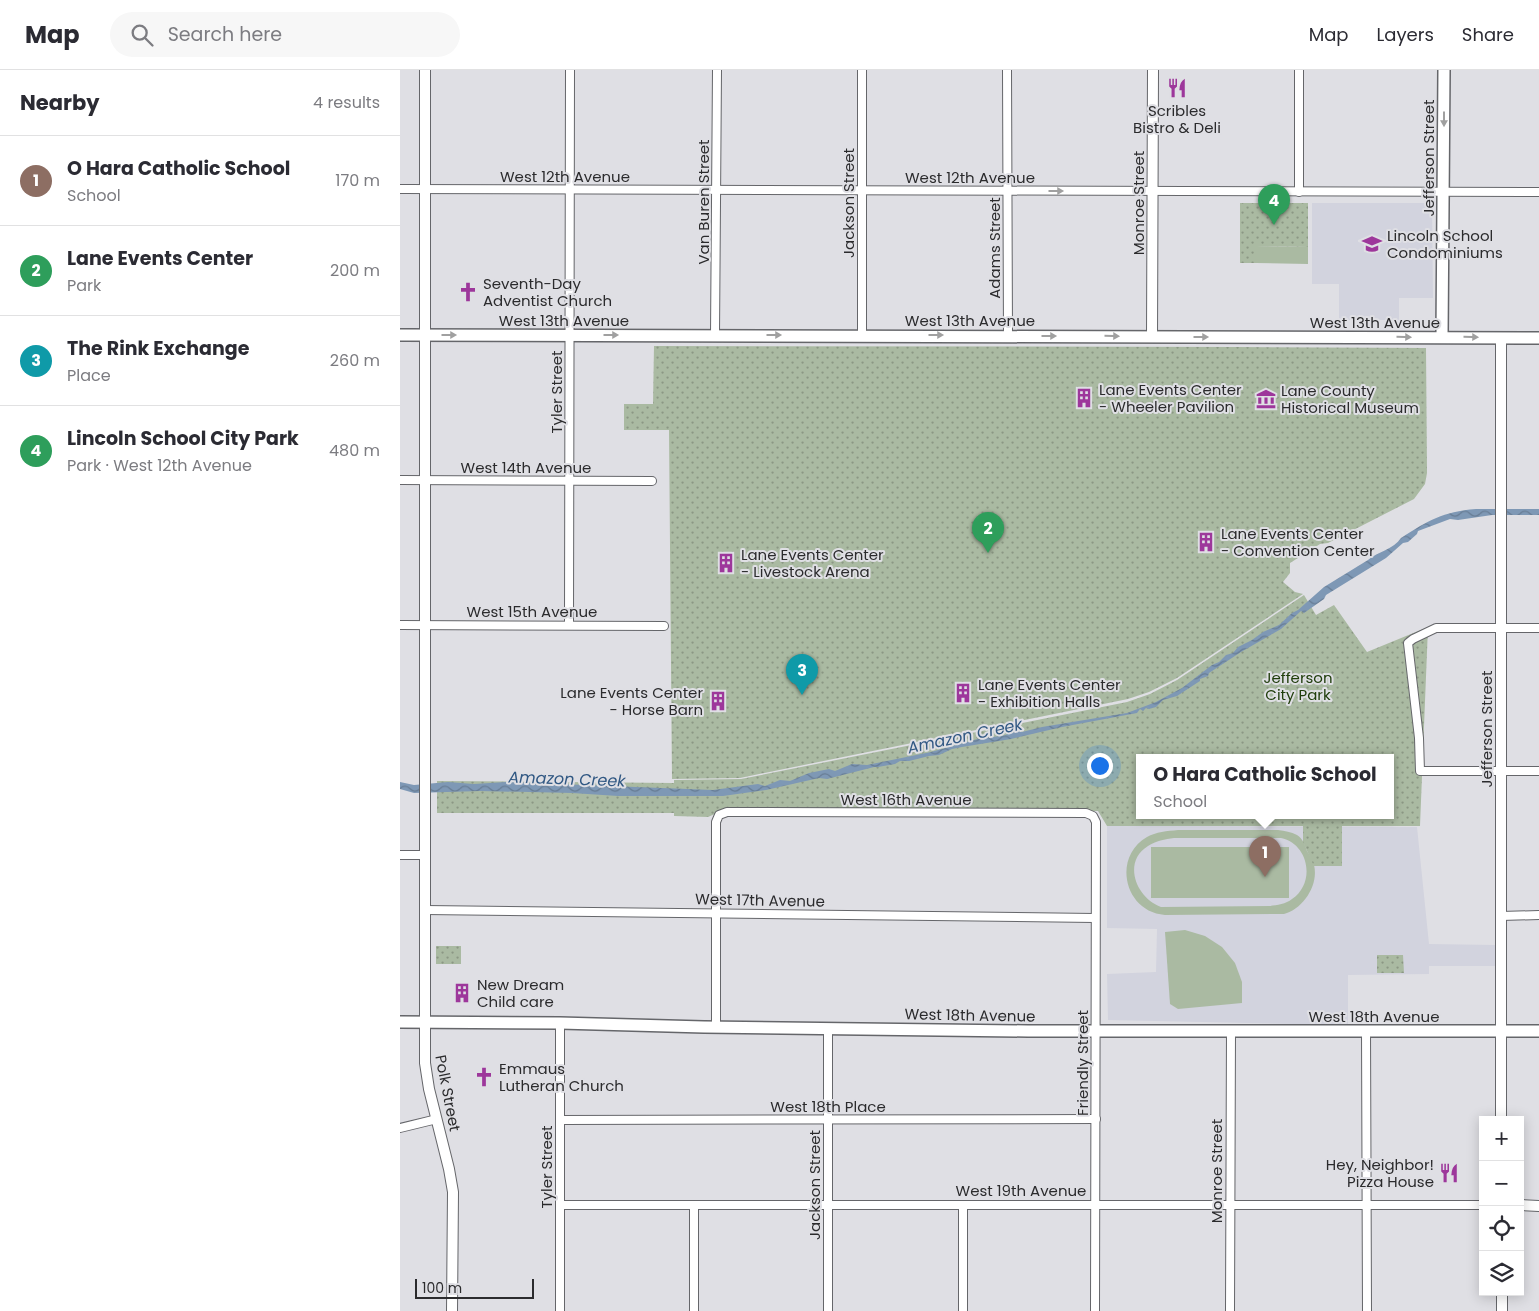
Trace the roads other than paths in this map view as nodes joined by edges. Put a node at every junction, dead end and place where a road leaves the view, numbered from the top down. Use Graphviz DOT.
graph roads {
  1 [pos="425,70"];
  2 [pos="570,70"];
  3 [pos="716,70"];
  4 [pos="862,70"];
  5 [pos="1008,70"];
  6 [pos="1153,70"];
  7 [pos="1299,70"];
  8 [pos="1444,70"];
  9 [pos="400,189"];
  10 [pos="425,189"];
  11 [pos="569,189"];
  12 [pos="717,191"];
  13 [pos="862,191"];
  14 [pos="1008,191"];
  15 [pos="1153,192"];
  16 [pos="1299,192"];
  17 [pos="1443,192"];
  18 [pos="1539,192"];
  19 [pos="400,335"];
  20 [pos="425,335"];
  21 [pos="570,335"];
  22 [pos="716,335"];
  23 [pos="862,335"];
  24 [pos="1008,335"];
  25 [pos="1152,337"];
  26 [pos="1442,337"];
  27 [pos="1501,338"];
  28 [pos="1539,338"];
  29 [pos="400,480"];
  30 [pos="425,480"];
  31 [pos="570,480"];
  32 [pos="652,481"];
  33 [pos="400,625"];
  34 [pos="425,625"];
  35 [pos="569,625"];
  36 [pos="664,626"];
  37 [pos="1539,628"];
  38 [pos="1501,629"];
  39 [pos="1500,771"];
  40 [pos="1539,771"];
  41 [pos="1093,816"];
  42 [pos="400,855"];
  43 [pos="425,855"];
  44 [pos="425,910"];
  45 [pos="716,914"];
  46 [pos="1501,916"];
  47 [pos="1539,916"];
  48 [pos="1095,918"];
  49 [pos="400,1022"];
  50 [pos="425,1023"];
  51 [pos="560,1023"];
  52 [pos="716,1027"];
  53 [pos="828,1028"];
  54 [pos="1366,1030"];
  55 [pos="1096,1031"];
  56 [pos="1231,1031"];
  57 [pos="1501,1031"];
  58 [pos="1539,1031"];
  59 [pos="1501,1116"];
  60 [pos="437,1119"];
  61 [pos="560,1120"];
  62 [pos="828,1120"];
  63 [pos="1096,1120"];
  64 [pos="400,1128"];
  65 [pos="560,1205"];
  66 [pos="694,1205"];
  67 [pos="828,1205"];
  68 [pos="963,1205"];
  69 [pos="1096,1205"];
  70 [pos="1230,1205"];
  71 [pos="1366,1205"];
  72 [pos="1479,1205"];
  73 [pos="1524,1206"];
  74 [pos="1539,1206"];
  75 [pos="1502,1296"];
  76 [pos="452,1311"];
  77 [pos="560,1311"];
  78 [pos="694,1311"];
  79 [pos="828,1311"];
  80 [pos="963,1311"];
  81 [pos="1095,1311"];
  82 [pos="1230,1311"];
  83 [pos="1367,1311"];
  84 [pos="1502,1311"];
  1 -- 10 [label="street, Polk Street"];
  2 -- 11 [label="street, Tyler Street"];
  3 -- 12 [label="street, Van Buren Street"];
  4 -- 13 [label="street, Jackson Street"];
  5 -- 14 [label="street, Adams Street"];
  6 -- 15 [label="street, Monroe Street"];
  7 -- 16 [label="street"];
  8 -- 17 [label="main road, Jefferson Street, one-way"];
  9 -- 10 [label="street, West 12th Avenue"];
  10 -- 11 [label="street, West 12th Avenue"];
  10 -- 20 [label="street, Polk Street"];
  11 -- 12 [label="street, West 12th Avenue"];
  11 -- 21 [label="street, Tyler Street"];
  12 -- 13 [label="street, West 12th Avenue"];
  12 -- 22 [label="street, Van Buren Street"];
  13 -- 14 [label="street, West 12th Avenue"];
  13 -- 23 [label="street, Jackson Street"];
  14 -- 15 [label="street, West 12th Avenue, one-way"];
  14 -- 24 [label="street, Adams Street"];
  15 -- 16 [label="street, West 12th Avenue"];
  15 -- 25 [label="street, Monroe Street"];
  16 -- 17 [label="street, West 12th Avenue"];
  17 -- 18 [label="street, West 12th Avenue"];
  17 -- 26 [label="main road, Jefferson Street"];
  19 -- 20 [label="main road, West 13th Avenue"];
  20 -- 21 [label="main road, West 13th Avenue, one-way"];
  20 -- 30 [label="street, Polk Street"];
  21 -- 22 [label="main road, West 13th Avenue, one-way"];
  21 -- 31 [label="street, Tyler Street"];
  22 -- 23 [label="main road, West 13th Avenue, one-way"];
  23 -- 24 [label="main road, West 13th Avenue, one-way"];
  24 -- 25 [label="main road, West 13th Avenue, one-way"];
  25 -- 26 [label="main road, West 13th Avenue, one-way"];
  26 -- 27 [label="main road, West 13th Avenue, one-way"];
  27 -- 28 [label="main road, West 13th Avenue"];
  27 -- 38 [label="street, Jefferson Street"];
  29 -- 30 [label="street, West 14th Avenue"];
  30 -- 31 [label="street, West 14th Avenue"];
  30 -- 34 [label="street, Polk Street"];
  31 -- 32 [label="street, West 14th Avenue"];
  31 -- 35 [label="street, Tyler Street"];
  33 -- 34 [label="street, West 15th Avenue"];
  34 -- 35 [label="street, West 15th Avenue"];
  34 -- 43 [label="street, Polk Street"];
  35 -- 36 [label="street, West 15th Avenue"];
  37 -- 38 [label="street"];
  38 -- 39 [label="street, Jefferson Street"];
  38 -- 39 [label="street"];
  39 -- 40 [label="street"];
  39 -- 46 [label="street, Jefferson Street"];
  41 -- 45 [label="street, West 16th Avenue"];
  41 -- 48 [label="street, Friendly Street"];
  42 -- 43 [label="street"];
  43 -- 44 [label="street, Polk Street"];
  44 -- 45 [label="street, West 17th Avenue"];
  44 -- 50 [label="street, Polk Street"];
  45 -- 48 [label="street, West 17th Avenue"];
  45 -- 52 [label="street"];
  46 -- 47 [label="street"];
  46 -- 57 [label="street, Jefferson Street"];
  48 -- 55 [label="street, Friendly Street"];
  49 -- 50 [label="main road, West 18th Avenue"];
  50 -- 51 [label="main road, West 18th Avenue"];
  50 -- 60 [label="street, Polk Street"];
  51 -- 52 [label="main road, West 18th Avenue"];
  51 -- 61 [label="street, Tyler Street"];
  52 -- 53 [label="main road, West 18th Avenue"];
  53 -- 55 [label="main road, West 18th Avenue"];
  53 -- 62 [label="street, Jackson Street"];
  54 -- 56 [label="main road, West 18th Avenue"];
  54 -- 57 [label="main road, West 18th Avenue"];
  54 -- 71 [label="street"];
  55 -- 56 [label="main road, West 18th Avenue"];
  55 -- 63 [label="street, Friendly Street"];
  56 -- 70 [label="street, Monroe Street"];
  57 -- 58 [label="main road, West 18th Avenue"];
  57 -- 59 [label="street, Jefferson Street"];
  60 -- 64 [label="street"];
  60 -- 76 [label="street, Polk Street"];
  61 -- 62 [label="street, West 18th Place"];
  61 -- 65 [label="street, Tyler Street"];
  62 -- 63 [label="street, West 18th Place"];
  62 -- 67 [label="street, Jackson Street"];
  63 -- 69 [label="street, Friendly Street"];
  65 -- 66 [label="street, West 19th Avenue"];
  65 -- 77 [label="street, Tyler Street"];
  66 -- 67 [label="street, West 19th Avenue"];
  66 -- 78 [label="street"];
  67 -- 68 [label="street, West 19th Avenue"];
  67 -- 79 [label="street, Jackson Street"];
  68 -- 69 [label="street, West 19th Avenue"];
  68 -- 80 [label="street"];
  69 -- 70 [label="street, West 19th Avenue"];
  69 -- 81 [label="street, Friendly Street"];
  70 -- 71 [label="street, West 19th Avenue"];
  70 -- 82 [label="street, Monroe Street"];
  71 -- 72 [label="street, West 19th Avenue"];
  71 -- 83 [label="street"];
  73 -- 74 [label="street"];
  75 -- 84 [label="street"];
}
